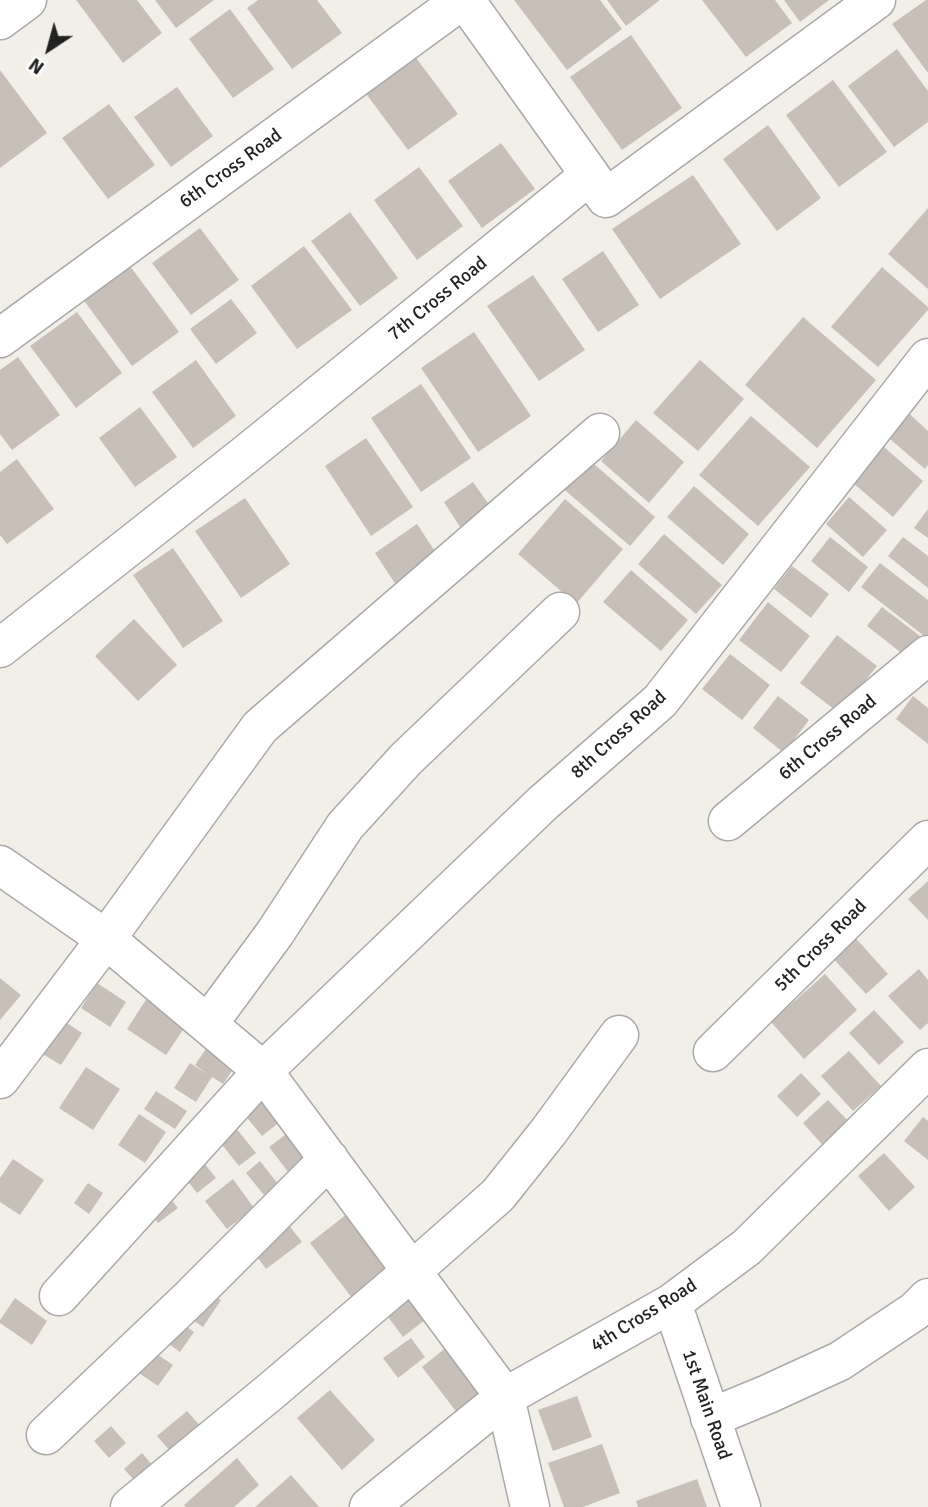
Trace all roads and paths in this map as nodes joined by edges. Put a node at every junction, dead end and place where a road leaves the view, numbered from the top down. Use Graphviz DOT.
graph roads {
  1 [pos="27,0"];
  2 [pos="463,0"];
  3 [pos="876,0"];
  4 [pos="0,20"];
  5 [pos="590,174"];
  6 [pos="0,338"];
  7 [pos="928,358"];
  8 [pos="600,433"];
  9 [pos="559,612"];
  10 [pos="0,648"];
  11 [pos="928,655"];
  12 [pos="728,821"];
  13 [pos="928,840"];
  14 [pos="0,865"];
  15 [pos="106,939"];
  16 [pos="208,1024"];
  17 [pos="619,1035"];
  18 [pos="713,1052"];
  19 [pos="928,1068"];
  20 [pos="263,1071"];
  21 [pos="0,1079"];
  22 [pos="329,1159"];
  23 [pos="412,1271"];
  24 [pos="59,1296"];
  25 [pos="928,1298"];
  26 [pos="672,1303"];
  27 [pos="505,1397"];
  28 [pos="710,1418"];
  29 [pos="46,1436"];
  30 [pos="130,1507"];
  31 [pos="369,1507"];
  32 [pos="530,1507"];
  33 [pos="741,1507"];
  1 -- 4 [label="street"];
  2 -- 5 [label="street"];
  2 -- 6 [label="street, 6th Cross Road"];
  3 -- 5 [label="street"];
  5 -- 10 [label="street, 7th Cross Road"];
  7 -- 20 [label="street, 8th Cross Road"];
  8 -- 15 [label="street"];
  9 -- 16 [label="street"];
  11 -- 12 [label="street, 6th Cross Road"];
  13 -- 18 [label="street, 5th Cross Road"];
  14 -- 15 [label="street"];
  15 -- 16 [label="street"];
  15 -- 21 [label="street"];
  16 -- 20 [label="street"];
  17 -- 23 [label="street"];
  19 -- 26 [label="street, 4th Cross Road"];
  20 -- 22 [label="street"];
  20 -- 24 [label="street, 8th Cross Road"];
  22 -- 23 [label="street"];
  22 -- 29 [label="street"];
  23 -- 27 [label="street"];
  23 -- 30 [label="street"];
  25 -- 28 [label="street"];
  26 -- 27 [label="street, 4th Cross Road"];
  26 -- 28 [label="street, 1st Main Road"];
  27 -- 31 [label="street, 4th Cross Road"];
  27 -- 32 [label="street"];
  28 -- 33 [label="street, 1st Main Road"];
}
